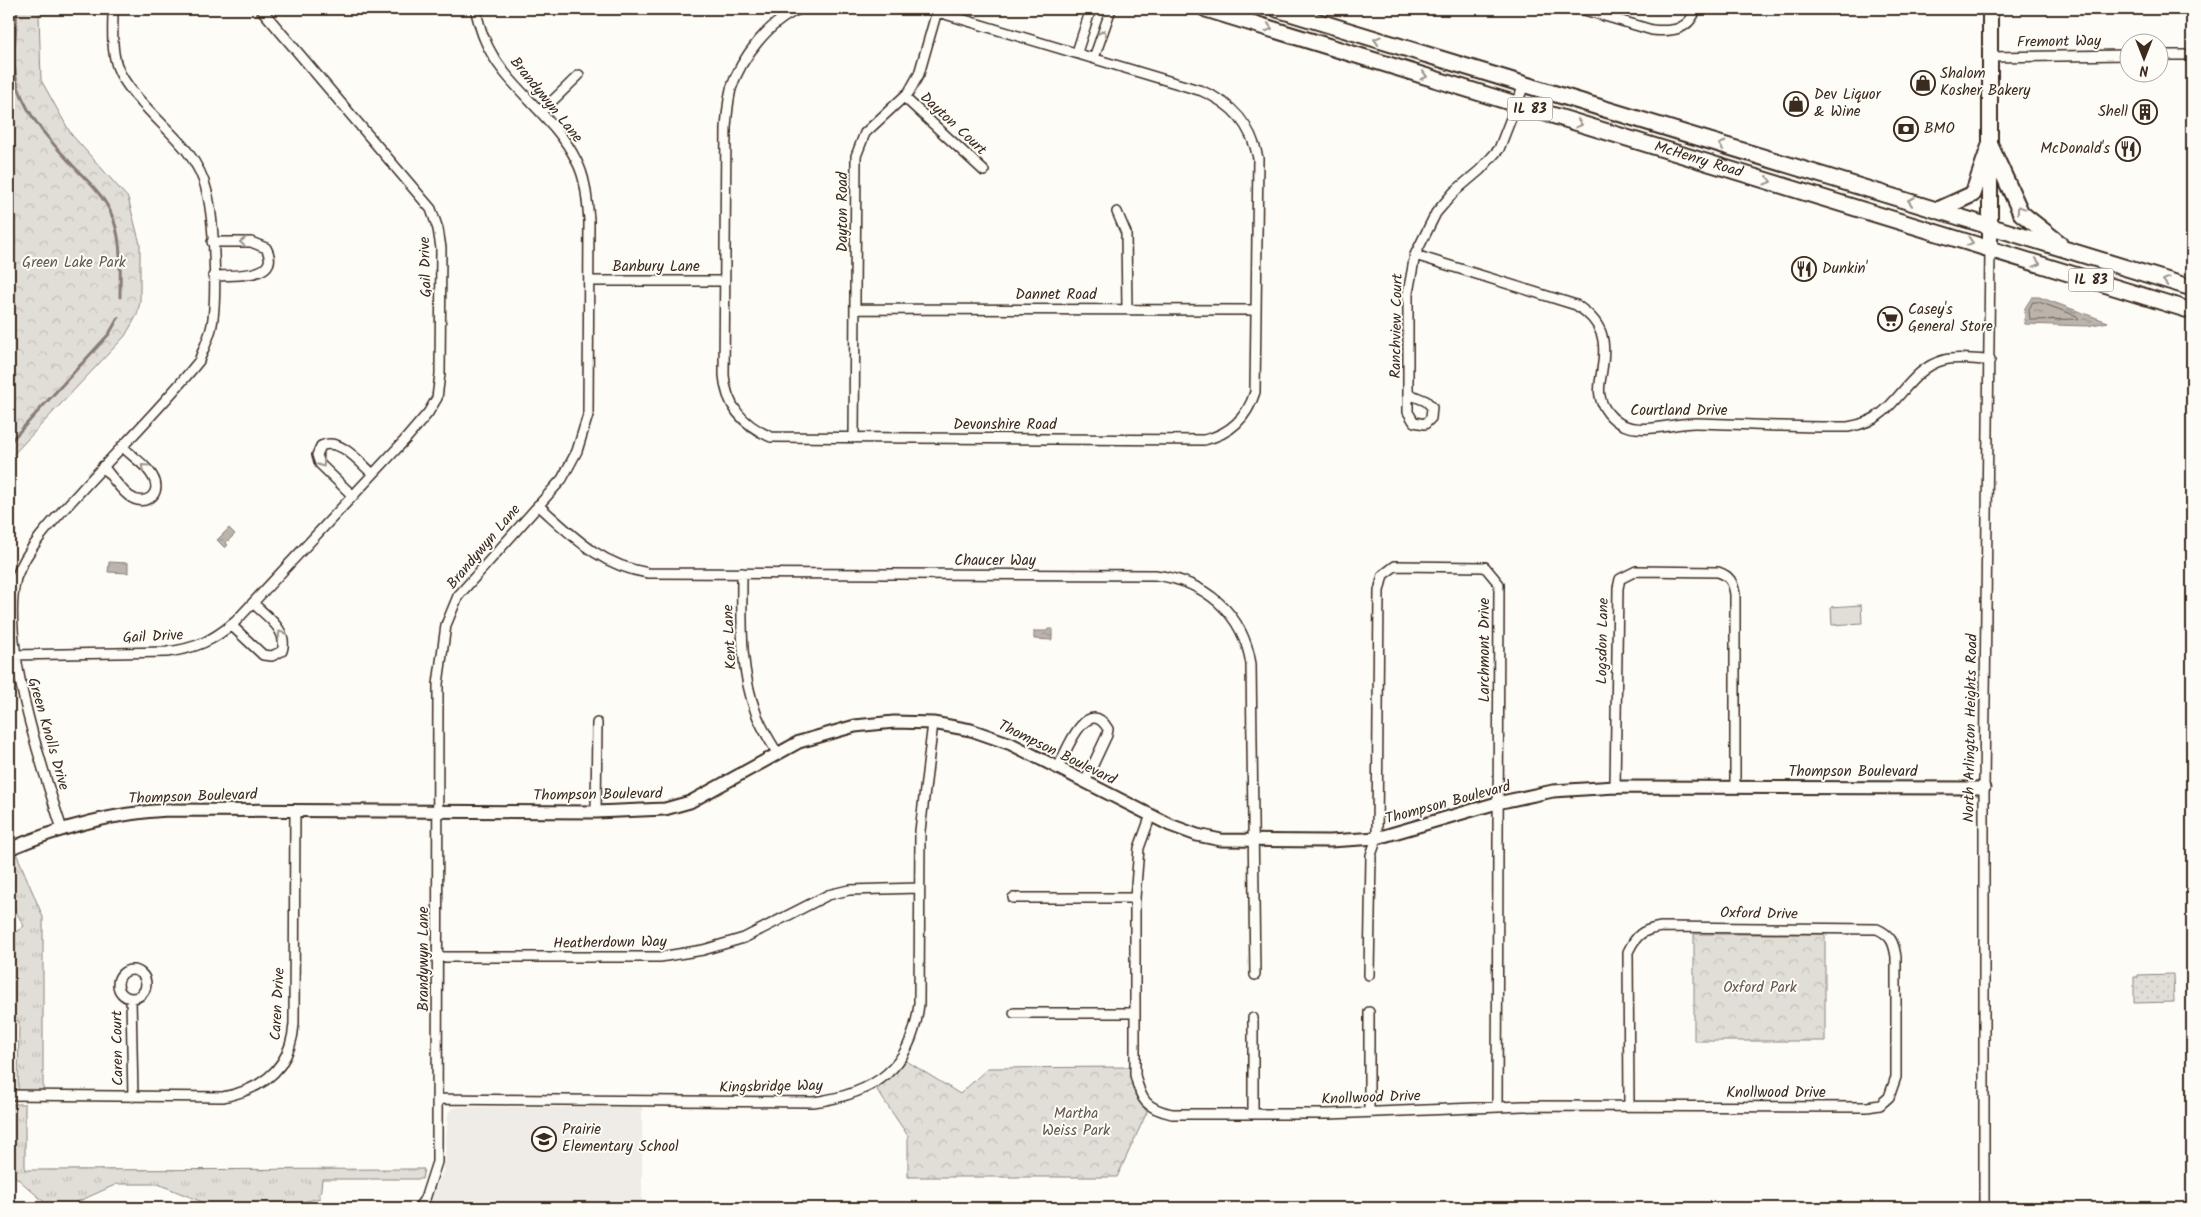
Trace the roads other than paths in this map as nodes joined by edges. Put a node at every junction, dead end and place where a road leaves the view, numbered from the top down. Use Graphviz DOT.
graph roads {
  1 [pos="113,9"];
  2 [pos="261,9"];
  3 [pos="475,9"];
  4 [pos="800,9"];
  5 [pos="1091,9"];
  6 [pos="1111,9"];
  7 [pos="1206,9"];
  8 [pos="1277,9"];
  9 [pos="1581,9"];
  10 [pos="1696,9"];
  11 [pos="1990,9"];
  12 [pos="932,10"];
  13 [pos="1077,52"];
  14 [pos="2118,55"];
  15 [pos="2168,55"];
  16 [pos="2192,55"];
  17 [pos="1990,57"];
  18 [pos="1094,58"];
  19 [pos="579,75"];
  20 [pos="1524,85"];
  21 [pos="904,97"];
  22 [pos="1518,105"];
  23 [pos="541,112"];
  24 [pos="1990,145"];
  25 [pos="984,171"];
  26 [pos="1938,210"];
  27 [pos="1117,212"];
  28 [pos="1991,226"];
  29 [pos="212,242"];
  30 [pos="1990,248"];
  31 [pos="2070,252"];
  32 [pos="1414,255"];
  33 [pos="213,276"];
  34 [pos="589,281"];
  35 [pos="723,281"];
  36 [pos="2192,288"];
  37 [pos="856,308"];
  38 [pos="1127,309"];
  39 [pos="1256,310"];
  40 [pos="2192,311"];
  41 [pos="1990,360"];
  42 [pos="1409,394"];
  43 [pos="854,438"];
  44 [pos="122,446"];
  45 [pos="103,466"];
  46 [pos="373,474"];
  47 [pos="353,496"];
  48 [pos="538,505"];
  49 [pos="742,573"];
  50 [pos="253,603"];
  51 [pos="231,625"];
  52 [pos="13,654"];
  53 [pos="597,723"];
  54 [pos="933,723"];
  55 [pos="778,754"];
  56 [pos="1058,768"];
  57 [pos="1085,782"];
  58 [pos="1615,787"];
  59 [pos="1735,787"];
  60 [pos="1984,788"];
  61 [pos="1497,803"];
  62 [pos="295,810"];
  63 [pos="439,811"];
  64 [pos="596,812"];
  65 [pos="1151,815"];
  66 [pos="62,829"];
  67 [pos="1377,838"];
  68 [pos="1254,842"];
  69 [pos="9,849"];
  70 [pos="919,888"];
  71 [pos="1013,898"];
  72 [pos="1135,898"];
  73 [pos="438,957"];
  74 [pos="1369,975"];
  75 [pos="1255,976"];
  76 [pos="132,998"];
  77 [pos="1369,1012"];
  78 [pos="1014,1013"];
  79 [pos="1135,1013"];
  80 [pos="1253,1018"];
  81 [pos="9,1095"];
  82 [pos="133,1097"];
  83 [pos="1888,1097"];
  84 [pos="437,1099"];
  85 [pos="1629,1106"];
  86 [pos="1497,1107"];
  87 [pos="1369,1112"];
  88 [pos="1253,1114"];
  89 [pos="418,1208"];
  90 [pos="1984,1208"];
  1 -- 29 [label="street, Green Knolls Drive"];
  2 -- 46 [label="street, Gail Drive"];
  3 -- 23 [label="street, Brandywyn Lane"];
  4 -- 35 [label="street, Devonshire Road"];
  5 -- 13 [label="street"];
  18 -- 6 [label="street, one-way"];
  7 -- 22 [label="main road, McHenry Road / IL 83, one-way"];
  20 -- 8 [label="main road, McHenry Road / IL 83, one-way"];
  9 -- 10 [label="street"];
  11 -- 17 [label="main road"];
  12 -- 13 [label="street, Devonshire Road"];
  12 -- 21 [label="street, Dayton Road"];
  13 -- 18 [label="street, Devonshire Road"];
  14 -- 17 [label="street, Fremont Way"];
  15 -- 16 [label="street"];
  17 -- 24 [label="main road"];
  18 -- 39 [label="street, Devonshire Road"];
  19 -- 23 [label="street"];
  20 -- 22 [label="street, Ranchview Court"];
  26 -- 20 [label="main road, McHenry Road / IL 83, one-way"];
  21 -- 25 [label="street, Dayton Court"];
  21 -- 37 [label="street, Dayton Road"];
  22 -- 30 [label="main road, McHenry Road / IL 83, one-way"];
  22 -- 32 [label="street, Ranchview Court"];
  23 -- 34 [label="street, Brandywyn Lane"];
  24 -- 26 [label="main road"];
  24 -- 28 [label="main road"];
  31 -- 24 [label="main road, one-way"];
  26 -- 28 [label="main road, McHenry Road / IL 83"];
  27 -- 38 [label="street"];
  28 -- 30 [label="main road"];
  28 -- 31 [label="main road, McHenry Road / IL 83"];
  29 -- 33 [label="street, Green Knolls Drive"];
  33 -- 29 [label="street, one-way"];
  30 -- 40 [label="main road, McHenry Road / IL 83, one-way"];
  30 -- 41 [label="street, North Arlington Heights Road"];
  36 -- 31 [label="main road, McHenry Road / IL 83, one-way"];
  32 -- 41 [label="street, Courtland Drive"];
  32 -- 42 [label="street, Ranchview Court"];
  33 -- 44 [label="street, Green Knolls Drive"];
  34 -- 35 [label="street, Banbury Lane"];
  34 -- 48 [label="street, Brandywyn Lane"];
  35 -- 43 [label="street, Devonshire Road"];
  37 -- 38 [label="street, Dannet Road"];
  37 -- 43 [label="street, Dayton Road"];
  38 -- 39 [label="street, Dannet Road"];
  39 -- 43 [label="street, Devonshire Road"];
  41 -- 60 [label="street, North Arlington Heights Road"];
  44 -- 45 [label="street, Green Knolls Drive"];
  45 -- 44 [label="street, one-way"];
  45 -- 52 [label="street, Green Knolls Drive"];
  46 -- 47 [label="street, Gail Drive"];
  46 -- 47 [label="street, one-way"];
  47 -- 50 [label="street, Gail Drive"];
  48 -- 49 [label="street, Chaucer Way"];
  48 -- 63 [label="street, Brandywyn Lane"];
  49 -- 55 [label="street, Kent Lane"];
  49 -- 68 [label="street, Chaucer Way"];
  50 -- 51 [label="street, Gail Drive"];
  51 -- 50 [label="street, one-way"];
  51 -- 52 [label="street, Gail Drive"];
  52 -- 66 [label="street, Green Knolls Drive"];
  53 -- 64 [label="street"];
  54 -- 55 [label="street, Thompson Boulevard"];
  54 -- 56 [label="street, Thompson Boulevard"];
  54 -- 70 [label="street, Kingsbridge Way"];
  55 -- 64 [label="street, Thompson Boulevard"];
  56 -- 57 [label="street, Thompson Boulevard"];
  56 -- 57 [label="street"];
  57 -- 65 [label="street, Thompson Boulevard"];
  58 -- 59 [label="street, Thompson Boulevard"];
  58 -- 59 [label="street, Logsdon Lane"];
  58 -- 61 [label="street, Thompson Boulevard"];
  59 -- 60 [label="street, Thompson Boulevard"];
  60 -- 90 [label="street, North Arlington Heights Road"];
  61 -- 67 [label="street, Thompson Boulevard"];
  61 -- 67 [label="street, Larchmont Drive"];
  61 -- 86 [label="street, Larchmont Drive"];
  62 -- 63 [label="street, Thompson Boulevard"];
  62 -- 66 [label="street, Thompson Boulevard"];
  62 -- 82 [label="street, Caren Drive"];
  63 -- 64 [label="street, Thompson Boulevard"];
  63 -- 73 [label="street, Brandywyn Lane"];
  65 -- 68 [label="street, Thompson Boulevard"];
  65 -- 72 [label="street, Knollwood Drive"];
  66 -- 69 [label="street, Thompson Boulevard"];
  67 -- 68 [label="street, Thompson Boulevard"];
  67 -- 74 [label="street, Larchmont Drive"];
  68 -- 75 [label="street, Chaucer Way"];
  70 -- 73 [label="street, Heatherdown Way"];
  70 -- 84 [label="street, Kingsbridge Way"];
  71 -- 72 [label="street"];
  72 -- 79 [label="street, Knollwood Drive"];
  73 -- 84 [label="street, Brandywyn Lane"];
  76 -- 82 [label="street, Caren Court"];
  77 -- 87 [label="street"];
  78 -- 79 [label="street"];
  79 -- 88 [label="street, Knollwood Drive"];
  80 -- 88 [label="street"];
  81 -- 82 [label="street, Caren Drive"];
  83 -- 85 [label="street, Knollwood Drive"];
  83 -- 85 [label="street, Oxford Drive"];
  84 -- 89 [label="street, Brandywyn Lane"];
  85 -- 86 [label="street, Knollwood Drive"];
  86 -- 87 [label="street, Knollwood Drive"];
  87 -- 88 [label="street, Knollwood Drive"];
}
